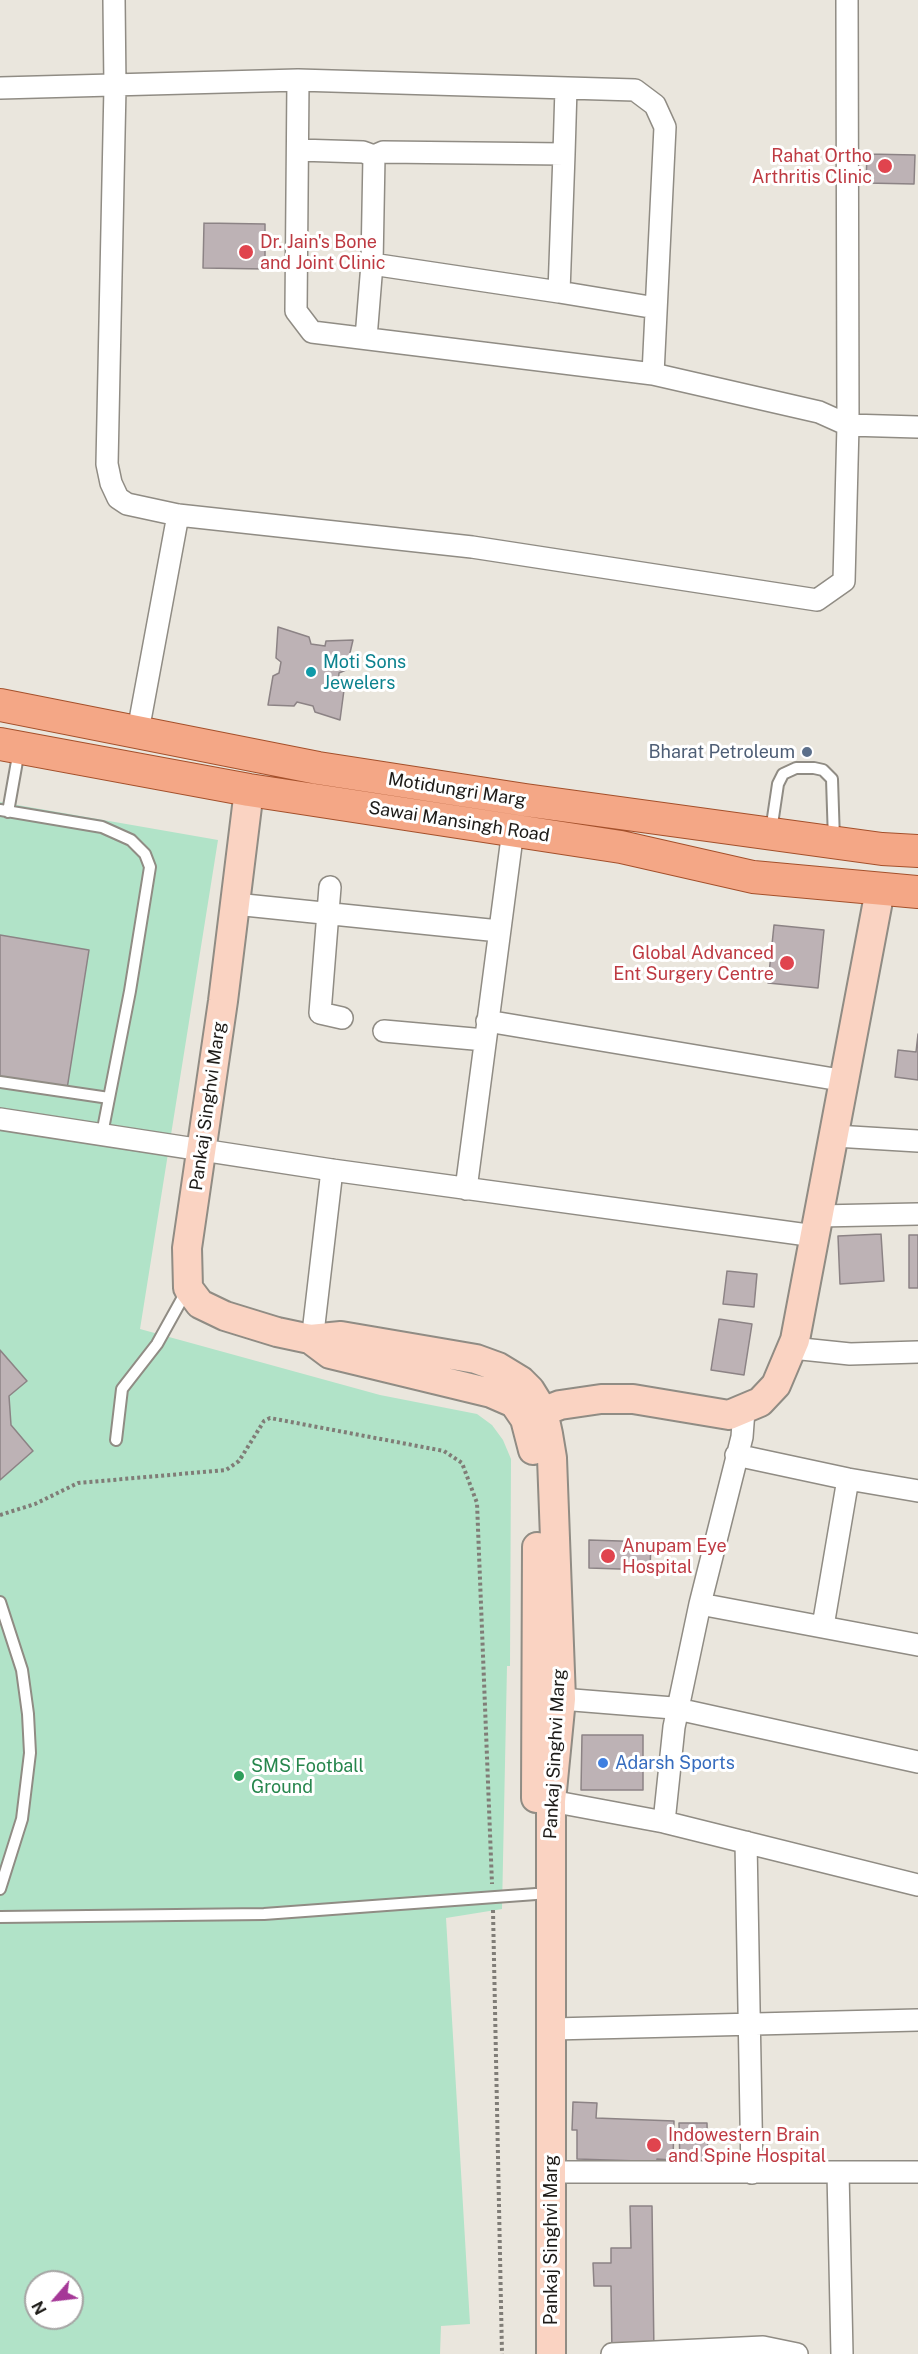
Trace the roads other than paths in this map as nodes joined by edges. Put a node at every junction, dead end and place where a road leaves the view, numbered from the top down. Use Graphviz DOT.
graph roads {
  1 [pos="114,0"];
  2 [pos="847,0"];
  3 [pos="298,80"];
  4 [pos="115,87"];
  5 [pos="0,88"];
  6 [pos="566,88"];
  7 [pos="298,150"];
  8 [pos="564,154"];
  9 [pos="375,156"];
  10 [pos="372,264"];
  11 [pos="559,292"];
  12 [pos="656,308"];
  13 [pos="366,338"];
  14 [pos="653,374"];
  15 [pos="848,425"];
  16 [pos="918,427"];
  17 [pos="178,515"];
  18 [pos="0,705"];
  19 [pos="138,731"];
  20 [pos="10,746"];
  21 [pos="249,790"];
  22 [pos="4,811"];
  23 [pos="513,830"];
  24 [pos="771,834"];
  25 [pos="834,843"];
  26 [pos="918,851"];
  27 [pos="330,886"];
  28 [pos="880,890"];
  29 [pos="918,892"];
  30 [pos="235,904"];
  31 [pos="328,913"];
  32 [pos="499,931"];
  33 [pos="342,1018"];
  34 [pos="384,1031"];
  35 [pos="486,1031"];
  36 [pos="846,1081"];
  37 [pos="0,1082"];
  38 [pos="109,1098"];
  39 [pos="0,1119"];
  40 [pos="102,1134"];
  41 [pos="835,1136"];
  42 [pos="918,1141"];
  43 [pos="203,1150"];
  44 [pos="332,1170"];
  45 [pos="466,1190"];
  46 [pos="918,1214"];
  47 [pos="817,1226"];
  48 [pos="188,1288"];
  49 [pos="310,1339"];
  50 [pos="792,1348"];
  51 [pos="918,1352"];
  52 [pos="744,1410"];
  53 [pos="534,1415"];
  54 [pos="116,1440"];
  55 [pos="736,1455"];
  56 [pos="848,1479"];
  57 [pos="918,1491"];
  58 [pos="0,1602"];
  59 [pos="700,1604"];
  60 [pos="823,1626"];
  61 [pos="918,1645"];
  62 [pos="549,1698"];
  63 [pos="677,1709"];
  64 [pos="918,1762"];
  65 [pos="543,1800"];
  66 [pos="664,1822"];
  67 [pos="746,1842"];
  68 [pos="918,1885"];
  69 [pos="0,1889"];
  70 [pos="536,1894"];
  71 [pos="0,1917"];
  72 [pos="918,2020"];
  73 [pos="748,2025"];
  74 [pos="545,2030"];
  75 [pos="838,2172"];
  76 [pos="918,2172"];
  77 [pos="542,2173"];
  78 [pos="752,2173"];
  79 [pos="763,2350"];
  80 [pos="535,2354"];
  81 [pos="551,2354"];
  82 [pos="612,2354"];
  83 [pos="797,2354"];
  84 [pos="842,2354"];
  1 -- 4 [label="street"];
  2 -- 15 [label="street"];
  3 -- 4 [label="street"];
  3 -- 6 [label="street"];
  3 -- 7 [label="street"];
  4 -- 5 [label="street"];
  4 -- 17 [label="street"];
  6 -- 8 [label="street"];
  6 -- 12 [label="street"];
  7 -- 9 [label="street"];
  7 -- 13 [label="street"];
  8 -- 9 [label="street"];
  8 -- 11 [label="street"];
  9 -- 10 [label="street"];
  10 -- 11 [label="street"];
  10 -- 13 [label="street"];
  11 -- 12 [label="street"];
  12 -- 14 [label="street"];
  13 -- 14 [label="street"];
  14 -- 15 [label="street"];
  15 -- 16 [label="street"];
  15 -- 17 [label="street"];
  17 -- 19 [label="street"];
  18 -- 19 [label="main road, Motidungri Marg"];
  19 -- 24 [label="main road, Motidungri Marg"];
  20 -- 21 [label="main road, Sawai Mansingh Road"];
  20 -- 22 [label="lane"];
  21 -- 23 [label="main road, Sawai Mansingh Road"];
  21 -- 30 [label="street, Pankaj Singhvi Marg"];
  22 -- 38 [label="lane"];
  23 -- 28 [label="main road, Sawai Mansingh Road"];
  23 -- 32 [label="street"];
  24 -- 25 [label="main road, Motidungri Marg"];
  24 -- 25 [label="lane"];
  25 -- 26 [label="main road, Motidungri Marg"];
  27 -- 31 [label="street"];
  28 -- 29 [label="main road, Sawai Mansingh Road"];
  28 -- 36 [label="street"];
  30 -- 31 [label="street"];
  30 -- 43 [label="street, Pankaj Singhvi Marg"];
  31 -- 32 [label="street"];
  31 -- 33 [label="street"];
  32 -- 35 [label="street"];
  34 -- 35 [label="street"];
  35 -- 36 [label="street"];
  35 -- 45 [label="street"];
  36 -- 41 [label="street"];
  37 -- 38 [label="lane"];
  38 -- 40 [label="lane"];
  39 -- 40 [label="street"];
  40 -- 43 [label="street"];
  41 -- 42 [label="street"];
  41 -- 47 [label="street"];
  43 -- 44 [label="street"];
  43 -- 48 [label="street, Pankaj Singhvi Marg"];
  44 -- 45 [label="street"];
  44 -- 49 [label="street"];
  45 -- 47 [label="street"];
  46 -- 47 [label="street"];
  47 -- 50 [label="street"];
  48 -- 49 [label="street"];
  48 -- 54 [label="lane"];
  49 -- 53 [label="street"];
  50 -- 51 [label="street"];
  50 -- 52 [label="street"];
  52 -- 53 [label="street"];
  52 -- 55 [label="street"];
  53 -- 62 [label="street, Pankaj Singhvi Marg"];
  55 -- 56 [label="street"];
  55 -- 59 [label="street"];
  56 -- 57 [label="street"];
  56 -- 60 [label="street"];
  58 -- 69 [label="lane"];
  59 -- 60 [label="street"];
  59 -- 63 [label="street"];
  60 -- 61 [label="street"];
  62 -- 63 [label="street"];
  62 -- 65 [label="street, Pankaj Singhvi Marg"];
  63 -- 64 [label="street"];
  63 -- 66 [label="street"];
  65 -- 66 [label="street"];
  65 -- 70 [label="street, Pankaj Singhvi Marg"];
  65 -- 74 [label="street, Pankaj Singhvi Marg"];
  66 -- 67 [label="street"];
  67 -- 68 [label="street"];
  67 -- 73 [label="street"];
  70 -- 71 [label="lane"];
  70 -- 74 [label="street, Pankaj Singhvi Marg"];
  72 -- 73 [label="street"];
  73 -- 74 [label="street"];
  73 -- 78 [label="street"];
  74 -- 77 [label="street, Pankaj Singhvi Marg"];
  75 -- 76 [label="street"];
  75 -- 78 [label="street"];
  75 -- 84 [label="street"];
  77 -- 78 [label="street"];
  77 -- 80 [label="street, Pankaj Singhvi Marg"];
  77 -- 81 [label="street, Pankaj Singhvi Marg"];
  79 -- 82 [label="street"];
  79 -- 83 [label="street"];
}
